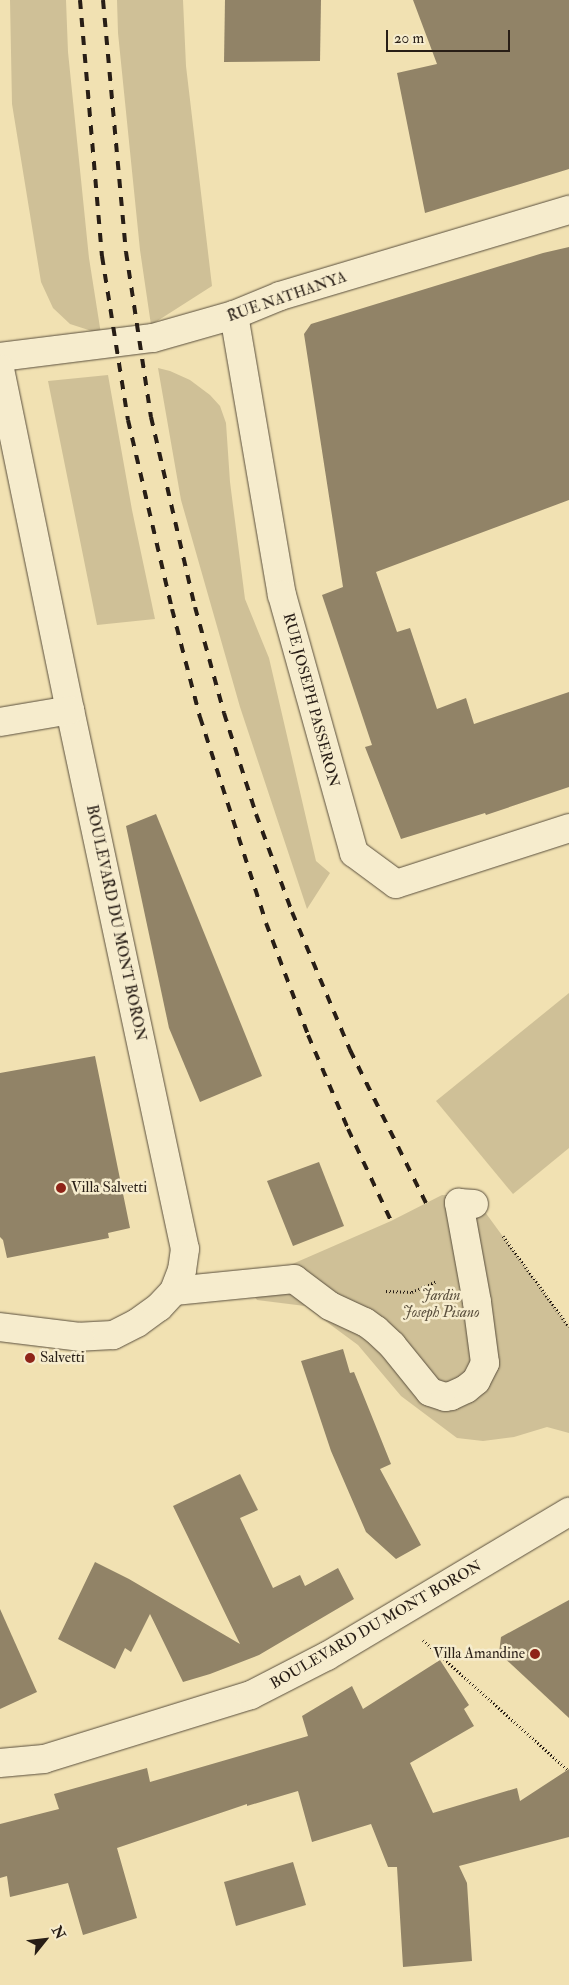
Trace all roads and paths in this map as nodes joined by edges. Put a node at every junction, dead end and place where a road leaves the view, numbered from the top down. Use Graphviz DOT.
graph roads {
  1 [pos="569,210"];
  2 [pos="234,315"];
  3 [pos="0,357"];
  4 [pos="0,369"];
  5 [pos="70,710"];
  6 [pos="0,722"];
  7 [pos="569,828"];
  8 [pos="474,1204"];
  9 [pos="467,1252"];
  10 [pos="174,1290"];
  11 [pos="384,1291"];
  12 [pos="0,1327"];
  13 [pos="569,1328"];
  14 [pos="569,1512"];
  15 [pos="395,1615"];
  16 [pos="0,1762"];
  17 [pos="569,1771"];
  1 -- 2 [label="street, RUE NATHANYA"];
  2 -- 3 [label="street, RUE NATHANYA"];
  2 -- 7 [label="street, RUE JOSEPH PASSERON"];
  4 -- 5 [label="street, BOULEVARD DU MONT BORON"];
  5 -- 6 [label="street"];
  5 -- 10 [label="street, BOULEVARD DU MONT BORON"];
  8 -- 9 [label="street"];
  8 -- 13 [label="path"];
  9 -- 10 [label="street"];
  9 -- 11 [label="path"];
  10 -- 12 [label="street, BOULEVARD DU MONT BORON"];
  14 -- 15 [label="street, BOULEVARD DU MONT BORON"];
  15 -- 16 [label="street, BOULEVARD DU MONT BORON"];
  15 -- 17 [label="path"];
}
